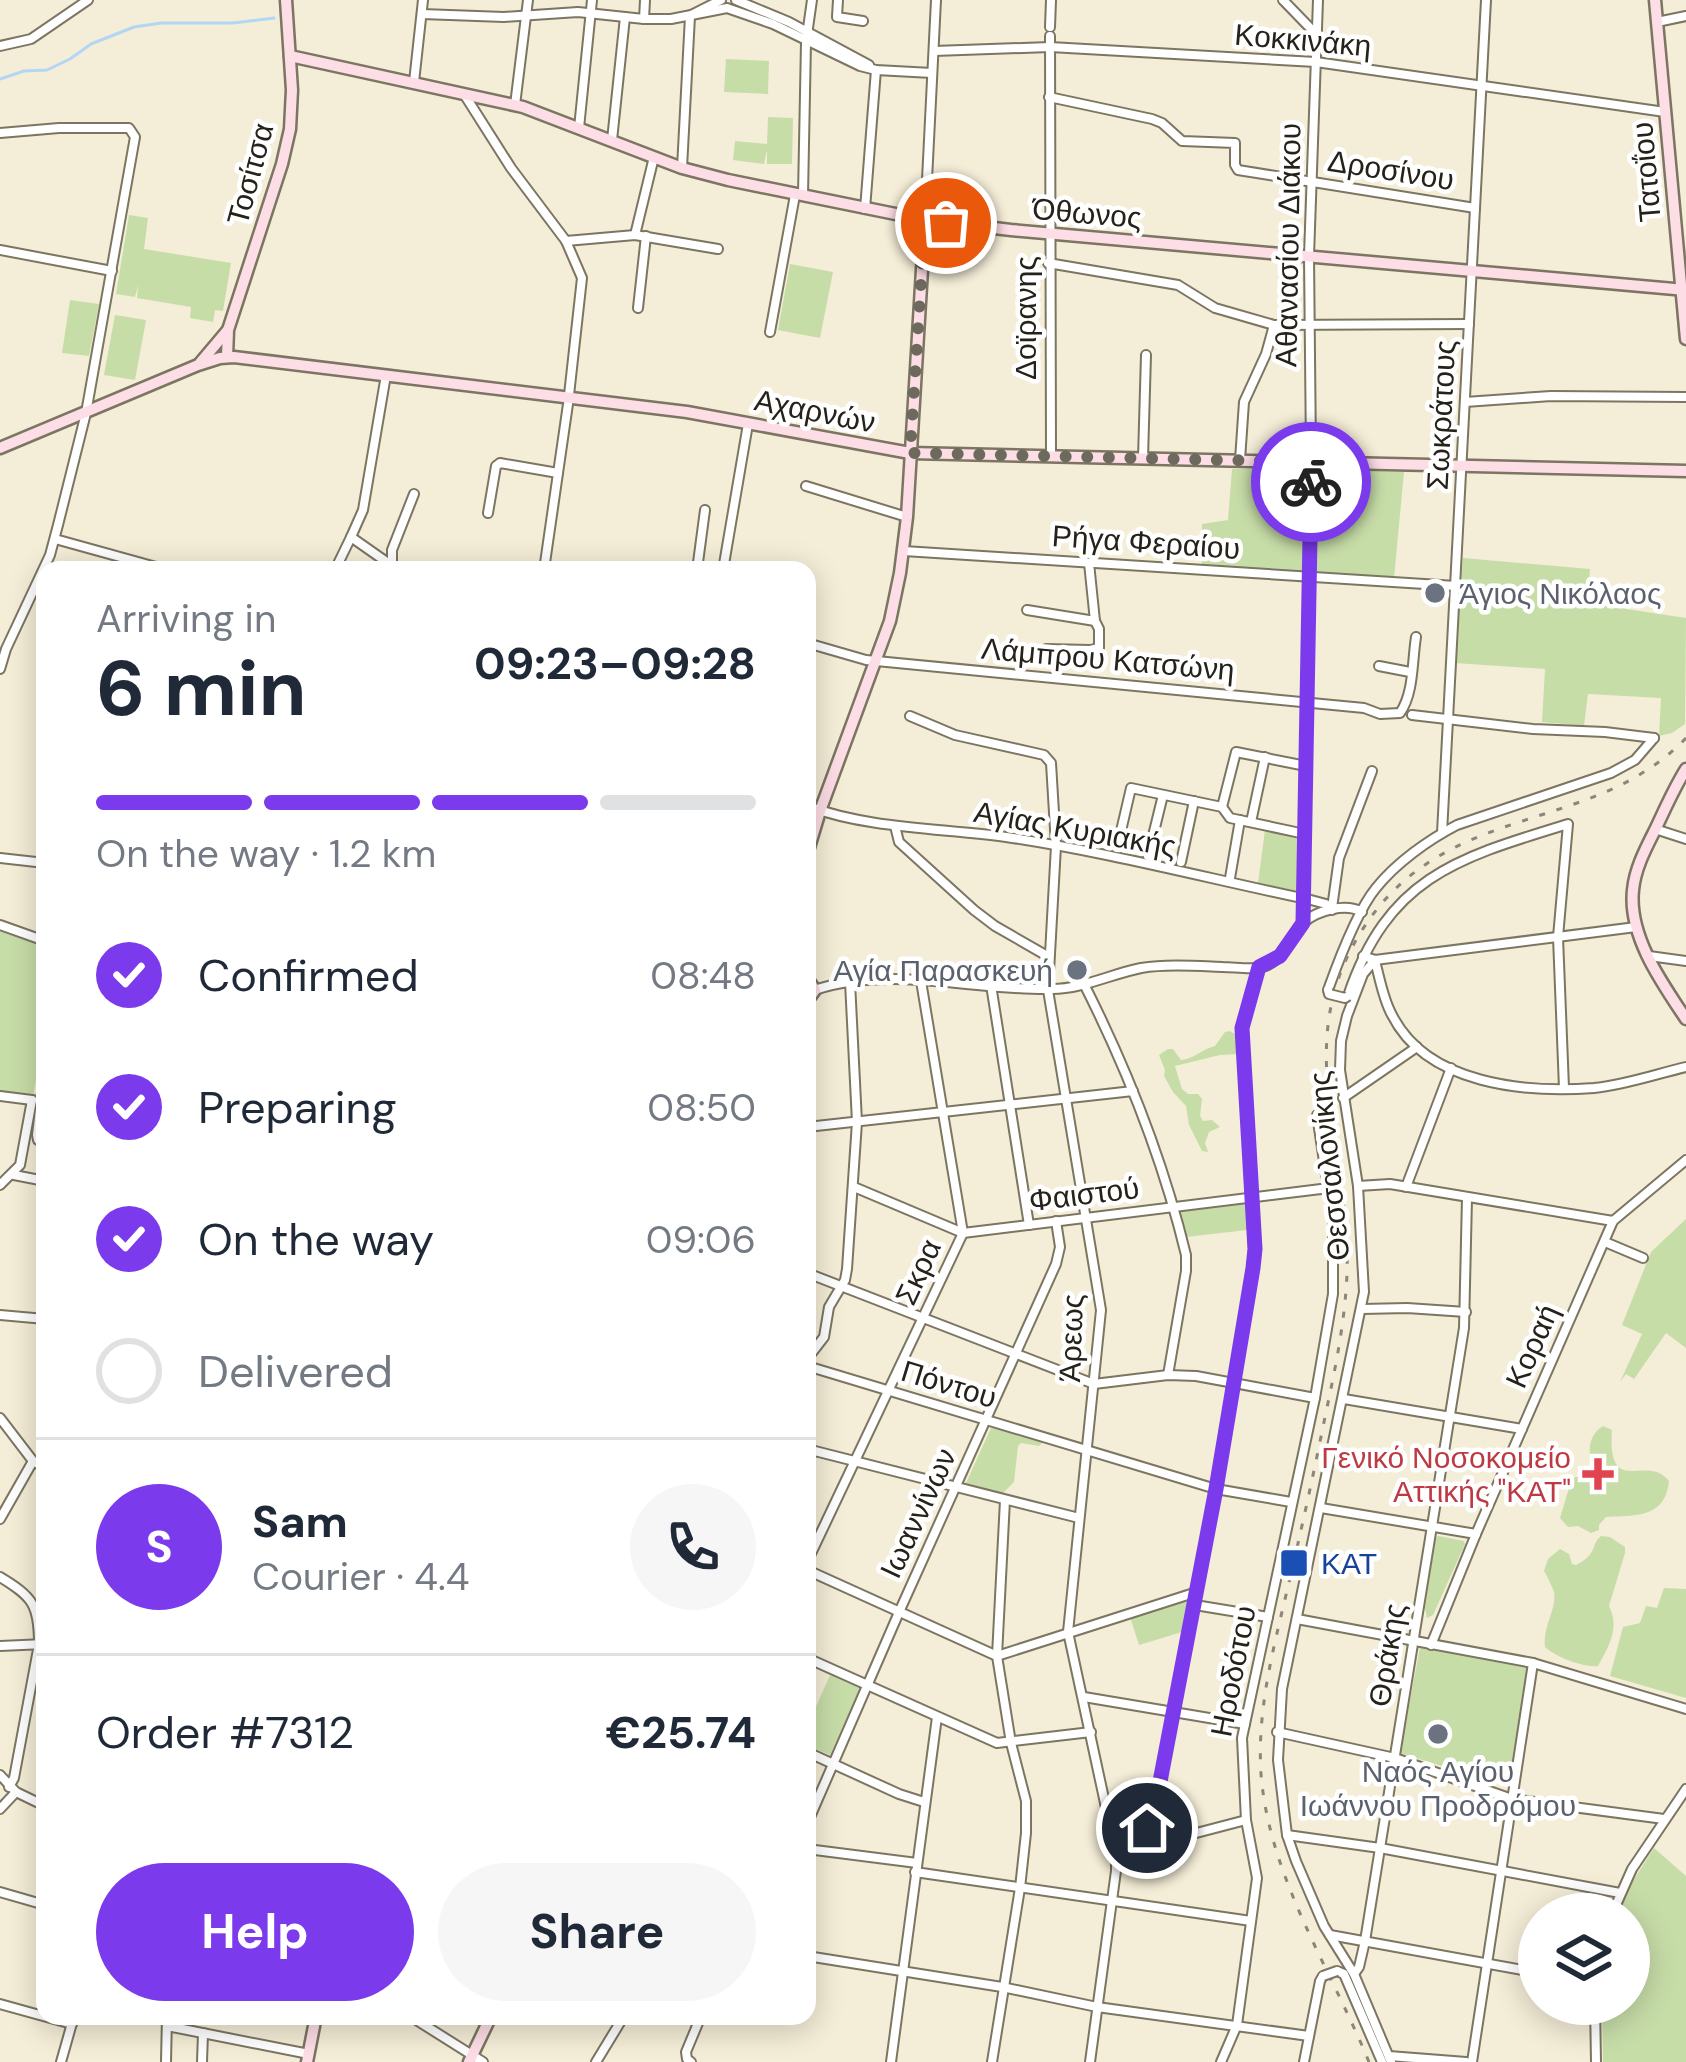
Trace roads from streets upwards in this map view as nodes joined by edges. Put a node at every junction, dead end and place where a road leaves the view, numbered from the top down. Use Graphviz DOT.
graph roads {
  1 [pos="88,0"];
  2 [pos="286,0"];
  3 [pos="423,0"];
  4 [pos="528,0"];
  5 [pos="592,0"];
  6 [pos="645,0"];
  7 [pos="721,0"];
  8 [pos="736,0"];
  9 [pos="812,0"];
  10 [pos="838,0"];
  11 [pos="936,0"];
  12 [pos="1051,0"];
  13 [pos="1283,0"];
  14 [pos="1318,0"];
  15 [pos="1486,0"];
  16 [pos="1655,0"];
  17 [pos="422,14"];
  18 [pos="591,14"];
  19 [pos="526,15"];
  20 [pos="690,16"];
  21 [pos="1686,16"];
  22 [pos="625,17"];
  23 [pos="644,19"];
  24 [pos="863,21"];
  25 [pos="1657,22"];
  26 [pos="1317,35"];
  27 [pos="1050,36"];
  28 [pos="806,38"];
  29 [pos="0,46"];
  30 [pos="934,51"];
  31 [pos="290,56"];
  32 [pos="1316,62"];
  33 [pos="876,70"];
  34 [pos="932,73"];
  35 [pos="414,82"];
  36 [pos="1481,86"];
  37 [pos="463,93"];
  38 [pos="1049,97"];
  39 [pos="514,105"];
  40 [pos="1665,112"];
  41 [pos="579,128"];
  42 [pos="0,133"];
  43 [pos="612,140"];
  44 [pos="654,158"];
  45 [pos="1669,158"];
  46 [pos="1684,160"];
  47 [pos="682,168"];
  48 [pos="1312,181"];
  49 [pos="799,195"];
  50 [pos="1475,208"];
  51 [pos="865,209"];
  52 [pos="925,220"];
  53 [pos="1048,233"];
  54 [pos="640,235"];
  55 [pos="566,241"];
  56 [pos="718,249"];
  57 [pos="0,250"];
  58 [pos="1309,256"];
  59 [pos="1048,263"];
  60 [pos="112,271"];
  61 [pos="1472,271"];
  62 [pos="1683,290"];
  63 [pos="638,308"];
  64 [pos="1469,324"];
  65 [pos="1274,325"];
  66 [pos="1310,325"];
  67 [pos="228,330"];
  68 [pos="770,332"];
  69 [pos="1686,339"];
  70 [pos="1146,355"];
  71 [pos="227,357"];
  72 [pos="198,365"];
  73 [pos="386,375"];
  74 [pos="569,397"];
  75 [pos="1686,398"];
  76 [pos="1466,402"];
  77 [pos="86,413"];
  78 [pos="748,422"];
  79 [pos="0,448"];
  80 [pos="910,453"];
  81 [pos="1051,456"];
  82 [pos="1143,458"];
  83 [pos="1240,460"];
  84 [pos="1311,462"];
  85 [pos="1462,466"];
  86 [pos="1686,471"];
  87 [pos="558,473"];
  88 [pos="806,486"];
  89 [pos="414,494"];
  90 [pos="705,510"];
  91 [pos="488,513"];
  92 [pos="907,517"];
  93 [pos="351,537"];
  94 [pos="55,539"];
  95 [pos="904,551"];
  96 [pos="47,561"];
  97 [pos="134,561"];
  98 [pos="339,561"];
  99 [pos="386,561"];
  100 [pos="394,561"];
  101 [pos="545,561"];
  102 [pos="698,561"];
  103 [pos="725,561"];
  104 [pos="1089,563"];
  105 [pos="1310,577"];
  106 [pos="36,583"];
  107 [pos="1456,586"];
  108 [pos="1027,610"];
  109 [pos="1095,621"];
  110 [pos="1416,637"];
  111 [pos="816,645"];
  112 [pos="3,649"];
  113 [pos="1046,649"];
  114 [pos="876,661"];
  115 [pos="1379,666"];
  116 [pos="0,669"];
  117 [pos="1410,672"];
  118 [pos="1307,702"];
  119 [pos="1408,712"];
  120 [pos="910,716"];
  121 [pos="1449,718"];
  122 [pos="1265,757"];
  123 [pos="1306,766"];
  124 [pos="1686,769"];
  125 [pos="1372,771"];
  126 [pos="1163,795"];
  127 [pos="1194,801"];
  128 [pos="816,802"];
  129 [pos="1222,807"];
  130 [pos="816,810"];
  131 [pos="1246,821"];
  132 [pos="896,826"];
  133 [pos="1655,829"];
  134 [pos="1442,833"];
  135 [pos="1305,834"];
  136 [pos="1686,838"];
  137 [pos="1056,846"];
  138 [pos="1117,848"];
  139 [pos="1148,856"];
  140 [pos="0,858"];
  141 [pos="36,861"];
  142 [pos="1181,862"];
  143 [pos="1230,878"];
  144 [pos="1304,898"];
  145 [pos="1332,910"];
  146 [pos="1362,912"];
  147 [pos="1303,923"];
  148 [pos="0,925"];
  149 [pos="1636,927"];
  150 [pos="1558,937"];
  151 [pos="36,938"];
  152 [pos="1363,956"];
  153 [pos="1649,956"];
  154 [pos="1049,957"];
  155 [pos="1375,960"];
  156 [pos="1686,962"];
  157 [pos="1259,967"];
  158 [pos="921,981"];
  159 [pos="850,982"];
  160 [pos="1084,984"];
  161 [pos="991,985"];
  162 [pos="1048,989"];
  163 [pos="816,994"];
  164 [pos="1686,1019"];
  165 [pos="1417,1047"];
  166 [pos="1686,1067"];
  167 [pos="1451,1069"];
  168 [pos="1564,1088"];
  169 [pos="1133,1090"];
  170 [pos="0,1096"];
  171 [pos="1067,1098"];
  172 [pos="1343,1098"];
  173 [pos="36,1100"];
  174 [pos="1010,1105"];
  175 [pos="943,1113"];
  176 [pos="36,1114"];
  177 [pos="1317,1115"];
  178 [pos="857,1122"];
  179 [pos="816,1126"];
  180 [pos="1686,1160"];
  181 [pos="12,1174"];
  182 [pos="36,1179"];
  183 [pos="0,1185"];
  184 [pos="1358,1186"];
  185 [pos="854,1187"];
  186 [pos="1406,1187"];
  187 [pos="1329,1188"];
  188 [pos="1251,1198"];
  189 [pos="1467,1198"];
  190 [pos="1174,1207"];
  191 [pos="1087,1218"];
  192 [pos="1056,1221"];
  193 [pos="1613,1221"];
  194 [pos="1029,1225"];
  195 [pos="963,1233"];
  196 [pos="1605,1242"];
  197 [pos="1643,1258"];
  198 [pos="816,1277"];
  199 [pos="841,1287"];
  200 [pos="1362,1309"];
  201 [pos="1466,1312"];
  202 [pos="0,1315"];
  203 [pos="36,1317"];
  204 [pos="923,1317"];
  205 [pos="816,1346"];
  206 [pos="1017,1354"];
  207 [pos="816,1366"];
  208 [pos="1168,1375"];
  209 [pos="1233,1382"];
  210 [pos="1094,1384"];
  211 [pos="889,1390"];
  212 [pos="1315,1398"];
  213 [pos="1344,1399"];
  214 [pos="1448,1417"];
  215 [pos="0,1418"];
  216 [pos="988,1420"];
  217 [pos="1522,1429"];
  218 [pos="1087,1450"];
  219 [pos="816,1451"];
  220 [pos="856,1460"];
  221 [pos="33,1462"];
  222 [pos="36,1464"];
  223 [pos="956,1487"];
  224 [pos="1216,1489"];
  225 [pos="1005,1500"];
  226 [pos="1292,1502"];
  227 [pos="1321,1508"];
  228 [pos="1079,1518"];
  229 [pos="0,1519"];
  230 [pos="1432,1527"];
  231 [pos="1476,1534"];
  232 [pos="816,1547"];
  233 [pos="816,1570"];
  234 [pos="0,1577"];
  235 [pos="1197,1592"];
  236 [pos="1195,1605"];
  237 [pos="899,1610"];
  238 [pos="36,1617"];
  239 [pos="1268,1617"];
  240 [pos="1297,1619"];
  241 [pos="1068,1632"];
  242 [pos="1414,1642"];
  243 [pos="36,1644"];
  244 [pos="1431,1645"];
  245 [pos="0,1646"];
  246 [pos="997,1656"];
  247 [pos="816,1662"];
  248 [pos="1533,1663"];
  249 [pos="36,1673"];
  250 [pos="868,1685"];
  251 [pos="1084,1697"];
  252 [pos="1686,1709"];
  253 [pos="1174,1713"];
  254 [pos="937,1717"];
  255 [pos="1245,1724"];
  256 [pos="1091,1732"];
  257 [pos="1277,1732"];
  258 [pos="1011,1743"];
  259 [pos="816,1756"];
  260 [pos="1395,1759"];
  261 [pos="833,1764"];
  262 [pos="0,1775"];
  263 [pos="1686,1789"];
  264 [pos="10,1790"];
  265 [pos="1512,1799"];
  266 [pos="924,1802"];
  267 [pos="816,1803"];
  268 [pos="0,1809"];
  269 [pos="1664,1819"];
  270 [pos="1246,1820"];
  271 [pos="1287,1834"];
  272 [pos="1137,1848"];
  273 [pos="1380,1848"];
  274 [pos="816,1851"];
  275 [pos="1116,1854"];
  276 [pos="916,1868"];
  277 [pos="1501,1870"];
  278 [pos="1020,1888"];
  279 [pos="0,1892"];
  280 [pos="1620,1893"];
  281 [pos="1112,1901"];
  282 [pos="36,1902"];
  283 [pos="1251,1922"];
  284 [pos="1329,1934"];
  285 [pos="1365,1941"];
  286 [pos="816,1957"];
  287 [pos="1487,1964"];
  288 [pos="1518,1969"];
  289 [pos="904,1972"];
  290 [pos="1354,1974"];
  291 [pos="1002,1987"];
  292 [pos="0,2004"];
  293 [pos="1097,2007"];
  294 [pos="36,2012"];
  295 [pos="72,2025"];
  296 [pos="167,2025"];
  297 [pos="180,2025"];
  298 [pos="314,2025"];
  299 [pos="424,2025"];
  300 [pos="488,2025"];
  301 [pos="619,2025"];
  302 [pos="691,2025"];
  303 [pos="697,2025"];
  304 [pos="1237,2025"];
  305 [pos="1595,2025"];
  306 [pos="695,2030"];
  307 [pos="203,2032"];
  308 [pos="1309,2036"];
  309 [pos="688,2057"];
  310 [pos="308,2058"];
  311 [pos="475,2059"];
  312 [pos="1387,2060"];
  313 [pos="61,2062"];
  314 [pos="166,2062"];
  315 [pos="202,2062"];
  316 [pos="596,2062"];
  317 [pos="891,2062"];
  318 [pos="992,2062"];
  319 [pos="1090,2062"];
  320 [pos="1221,2062"];
  321 [pos="1304,2062"];
  322 [pos="1469,2062"];
  323 [pos="1596,2062"];
  1 -- 29 [label="street"];
  2 -- 31 [label="street, Τοσίτσα"];
  3 -- 17 [label="street"];
  4 -- 19 [label="street"];
  5 -- 18 [label="street"];
  6 -- 23 [label="street"];
  7 -- 20 [label="street"];
  8 -- 28 [label="street"];
  9 -- 28 [label="street"];
  10 -- 24 [label="street"];
  11 -- 30 [label="street"];
  12 -- 27 [label="street, Δοϊρανης"];
  13 -- 26 [label="street"];
  14 -- 26 [label="street, Αθανασίου Διάκου"];
  15 -- 36 [label="street, Σωκράτους"];
  16 -- 25 [label="street, Τατοΐου"];
  17 -- 19 [label="street"];
  17 -- 35 [label="street"];
  18 -- 19 [label="street"];
  18 -- 22 [label="street"];
  18 -- 41 [label="street"];
  19 -- 39 [label="street"];
  20 -- 23 [label="street"];
  20 -- 28 [label="street"];
  20 -- 47 [label="street"];
  21 -- 25 [label="street"];
  22 -- 23 [label="street"];
  22 -- 43 [label="street"];
  25 -- 40 [label="street, Τατοΐου"];
  26 -- 32 [label="street, Αθανασίου Διάκου"];
  27 -- 30 [label="street, Κοκκινάκη"];
  27 -- 32 [label="street, Κοκκινάκη"];
  27 -- 38 [label="street, Δοϊρανης"];
  28 -- 33 [label="street"];
  28 -- 49 [label="street"];
  30 -- 34 [label="street"];
  31 -- 35 [label="street, Όθωνος"];
  31 -- 67 [label="street, Τοσίτσα"];
  32 -- 36 [label="street, Κοκκινάκη"];
  32 -- 48 [label="street, Αθανασίου Διάκου"];
  33 -- 34 [label="street"];
  33 -- 51 [label="street"];
  34 -- 52 [label="street"];
  35 -- 37 [label="street, Όθωνος"];
  36 -- 40 [label="street, Κοκκινάκη"];
  36 -- 50 [label="street, Σωκράτους"];
  37 -- 39 [label="street, Όθωνος"];
  37 -- 55 [label="street"];
  38 -- 48 [label="street, Δροσίνου"];
  38 -- 53 [label="street, Δοϊρανης"];
  39 -- 41 [label="street, Όθωνος"];
  40 -- 45 [label="street, Τατοΐου"];
  41 -- 43 [label="street, Όθωνος"];
  42 -- 60 [label="street"];
  43 -- 44 [label="street, Όθωνος"];
  44 -- 47 [label="street, Όθωνος"];
  44 -- 54 [label="street"];
  45 -- 46 [label="street"];
  45 -- 62 [label="street, Τατοΐου"];
  47 -- 49 [label="street, Όθωνος"];
  48 -- 50 [label="street, Δροσίνου"];
  48 -- 58 [label="street, Αθανασίου Διάκου"];
  49 -- 51 [label="street, Όθωνος"];
  49 -- 68 [label="street"];
  50 -- 61 [label="street, Σωκράτους"];
  51 -- 52 [label="street, Όθωνος"];
  52 -- 53 [label="street, Όθωνος"];
  52 -- 80 [label="street"];
  53 -- 58 [label="street, Όθωνος"];
  53 -- 59 [label="street, Δοϊρανης"];
  54 -- 55 [label="street"];
  54 -- 56 [label="street"];
  54 -- 63 [label="street"];
  55 -- 74 [label="street"];
  57 -- 60 [label="street"];
  58 -- 61 [label="street, Όθωνος"];
  58 -- 66 [label="street, Αθανασίου Διάκου"];
  59 -- 65 [label="street"];
  59 -- 81 [label="street, Δοϊρανης"];
  60 -- 77 [label="street"];
  61 -- 62 [label="street, Όθωνος"];
  61 -- 64 [label="street, Σωκράτους"];
  62 -- 69 [label="street, Τατοΐου"];
  64 -- 66 [label="street"];
  64 -- 76 [label="street, Σωκράτους"];
  65 -- 66 [label="street"];
  65 -- 83 [label="street"];
  66 -- 84 [label="street, Αθανασίου Διάκου"];
  67 -- 71 [label="street, Τοσίτσα"];
  67 -- 72 [label="street"];
  70 -- 82 [label="street"];
  71 -- 72 [label="street"];
  71 -- 73 [label="street, Αχαρνών"];
  72 -- 77 [label="street"];
  73 -- 74 [label="street, Αχαρνών"];
  73 -- 93 [label="street"];
  74 -- 78 [label="street, Αχαρνών"];
  74 -- 87 [label="street"];
  75 -- 76 [label="street"];
  76 -- 85 [label="street, Σωκράτους"];
  77 -- 79 [label="street"];
  77 -- 94 [label="street"];
  78 -- 80 [label="street, Αχαρνών"];
  78 -- 103 [label="street"];
  80 -- 81 [label="street, Αχαρνών"];
  80 -- 92 [label="street"];
  81 -- 82 [label="street, Αχαρνών"];
  82 -- 83 [label="street, Αχαρνών"];
  83 -- 84 [label="street, Αχαρνών"];
  84 -- 85 [label="street, Αχαρνών"];
  84 -- 105 [label="street, Αθανασίου Διάκου"];
  85 -- 86 [label="street, Αχαρνών"];
  85 -- 107 [label="street, Σωκράτους"];
  87 -- 91 [label="street"];
  87 -- 101 [label="street"];
  88 -- 92 [label="street"];
  89 -- 100 [label="street"];
  90 -- 102 [label="street"];
  92 -- 95 [label="street"];
  93 -- 98 [label="street"];
  93 -- 99 [label="street"];
  94 -- 96 [label="street"];
  94 -- 97 [label="street"];
  95 -- 104 [label="street, Ρήγα Φεραίου"];
  95 -- 114 [label="street"];
  104 -- 105 [label="street, Ρήγα Φεραίου"];
  104 -- 109 [label="street"];
  105 -- 107 [label="street, Ρήγα Φεραίου"];
  105 -- 118 [label="street, Αθανασίου Διάκου"];
  106 -- 112 [label="street"];
  107 -- 121 [label="street, Σωκράτους"];
  108 -- 109 [label="street"];
  109 -- 113 [label="street"];
  110 -- 117 [label="street"];
  111 -- 114 [label="street, Λάμπρου Κατσώνη"];
  112 -- 116 [label="street"];
  114 -- 118 [label="street, Λάμπρου Κατσώνη"];
  114 -- 128 [label="street"];
  115 -- 117 [label="street"];
  117 -- 119 [label="street"];
  118 -- 119 [label="street, Λάμπρου Κατσώνη"];
  118 -- 123 [label="street, Αθανασίου Διάκου"];
  119 -- 121 [label="street, Λάμπρου Κατσώνη"];
  120 -- 137 [label="street, Άρεως"];
  121 -- 134 [label="street, Σωκράτους"];
  121 -- 134 [label="street, Λάμπρου Κατσώνη"];
  122 -- 123 [label="street"];
  122 -- 129 [label="street"];
  122 -- 131 [label="street"];
  123 -- 135 [label="street, Αθανασίου Διάκου"];
  124 -- 133 [label="street"];
  125 -- 145 [label="street"];
  126 -- 127 [label="street"];
  126 -- 138 [label="street"];
  126 -- 139 [label="street"];
  127 -- 129 [label="street"];
  127 -- 142 [label="street"];
  129 -- 131 [label="street"];
  130 -- 132 [label="street, Αγίας Κυριακής"];
  131 -- 135 [label="street"];
  131 -- 143 [label="street"];
  132 -- 137 [label="street, Αγίας Κυριακής"];
  132 -- 154 [label="street"];
  133 -- 136 [label="street"];
  133 -- 149 [label="street"];
  134 -- 146 [label="street"];
  135 -- 144 [label="street, Αθανασίου Διάκου"];
  137 -- 144 [label="street, Αγίας Κυριακής"];
  137 -- 154 [label="street, Άρεως"];
  140 -- 141 [label="street"];
  144 -- 145 [label="street, Αγίας Κυριακής"];
  144 -- 147 [label="street, Αθανασίου Διάκου"];
  145 -- 146 [label="street"];
  145 -- 147 [label="street"];
  146 -- 152 [label="street, bridge"];
  147 -- 157 [label="street"];
  148 -- 151 [label="street"];
  149 -- 150 [label="street"];
  149 -- 153 [label="street"];
  150 -- 152 [label="street"];
  150 -- 155 [label="street"];
  150 -- 168 [label="street"];
  152 -- 155 [label="street"];
  153 -- 156 [label="street"];
  153 -- 164 [label="street"];
  154 -- 162 [label="street, Άρεως"];
  155 -- 165 [label="street"];
  155 -- 172 [label="street, Θεσσαλονίκης"];
  157 -- 160 [label="street"];
  157 -- 188 [label="street"];
  158 -- 159 [label="street"];
  158 -- 161 [label="street"];
  158 -- 175 [label="street, Σκρα"];
  159 -- 163 [label="street"];
  159 -- 178 [label="street"];
  160 -- 162 [label="street"];
  160 -- 169 [label="street"];
  161 -- 162 [label="street"];
  161 -- 174 [label="street"];
  162 -- 171 [label="street, Άρεως"];
  165 -- 167 [label="street"];
  165 -- 172 [label="street"];
  166 -- 168 [label="street"];
  167 -- 168 [label="street"];
  167 -- 186 [label="street"];
  169 -- 171 [label="street"];
  169 -- 190 [label="street"];
  170 -- 173 [label="street"];
  171 -- 174 [label="street"];
  171 -- 191 [label="street, Άρεως"];
  172 -- 184 [label="street, Θεσσαλονίκης"];
  174 -- 175 [label="street"];
  174 -- 194 [label="street"];
  175 -- 178 [label="street"];
  175 -- 195 [label="street, Σκρα"];
  176 -- 181 [label="street"];
  177 -- 187 [label="street, Θεσσαλονίκης"];
  178 -- 179 [label="street"];
  178 -- 185 [label="street"];
  180 -- 193 [label="street, Κοραή"];
  181 -- 182 [label="street"];
  181 -- 183 [label="street"];
  184 -- 186 [label="street"];
  184 -- 200 [label="street, Θεσσαλονίκης"];
  185 -- 195 [label="street, Φαιστού"];
  185 -- 199 [label="street"];
  186 -- 189 [label="street"];
  187 -- 188 [label="street, Φαιστού"];
  187 -- 212 [label="street, Θεσσαλονίκης"];
  188 -- 190 [label="street, Φαιστού"];
  188 -- 209 [label="street"];
  189 -- 193 [label="street"];
  189 -- 201 [label="street, Θράκης"];
  190 -- 191 [label="street, Φαιστού"];
  190 -- 208 [label="street"];
  191 -- 192 [label="street, Φαιστού"];
  191 -- 210 [label="street, Άρεως"];
  192 -- 194 [label="street, Φαιστού"];
  192 -- 206 [label="street, Ιωαννίνων"];
  193 -- 196 [label="street, Κοραή"];
  194 -- 195 [label="street, Φαιστού"];
  195 -- 204 [label="street, Σκρα"];
  196 -- 197 [label="street"];
  196 -- 217 [label="street, Κοραή"];
  198 -- 199 [label="street"];
  199 -- 204 [label="street"];
  199 -- 205 [label="street"];
  200 -- 201 [label="street"];
  200 -- 213 [label="street, Θεσσαλονίκης"];
  201 -- 214 [label="street, Θράκης"];
  202 -- 203 [label="street"];
  204 -- 206 [label="street"];
  204 -- 211 [label="street, Σκρα"];
  206 -- 210 [label="street"];
  206 -- 216 [label="street, Ιωαννίνων"];
  207 -- 211 [label="street, Πόντου"];
  208 -- 209 [label="street"];
  208 -- 210 [label="street"];
  209 -- 212 [label="street"];
  209 -- 224 [label="street"];
  210 -- 218 [label="street, Άρεως"];
  211 -- 216 [label="street, Πόντου"];
  211 -- 220 [label="street, Σκρα"];
  212 -- 226 [label="street, Θεσσαλονίκης"];
  213 -- 214 [label="street"];
  213 -- 227 [label="street, Θεσσαλονίκης"];
  214 -- 217 [label="street"];
  214 -- 230 [label="street, Θράκης"];
  215 -- 221 [label="street"];
  216 -- 218 [label="street, Πόντου"];
  216 -- 223 [label="street, Ιωαννίνων"];
  217 -- 231 [label="street, Κοραή"];
  218 -- 224 [label="street, Πόντου"];
  218 -- 228 [label="street, Άρεως"];
  219 -- 220 [label="street"];
  220 -- 223 [label="street"];
  220 -- 232 [label="street, Σκρα"];
  221 -- 222 [label="street"];
  221 -- 229 [label="street"];
  223 -- 225 [label="street"];
  223 -- 237 [label="street, Ιωαννίνων"];
  224 -- 226 [label="street, Πόντου"];
  224 -- 235 [label="street"];
  225 -- 228 [label="street"];
  225 -- 246 [label="street"];
  226 -- 239 [label="street, Ηροδότου"];
  227 -- 230 [label="street"];
  227 -- 240 [label="street, Θεσσαλονίκης"];
  228 -- 241 [label="street, Άρεως"];
  230 -- 231 [label="street"];
  230 -- 242 [label="street, Θράκης"];
  231 -- 244 [label="street, Κοραή"];
  233 -- 237 [label="street"];
  234 -- 238 [label="street"];
  235 -- 236 [label="street"];
  235 -- 241 [label="street"];
  236 -- 239 [label="street"];
  236 -- 253 [label="street"];
  237 -- 246 [label="street"];
  237 -- 250 [label="street, Ιωαννίνων"];
  239 -- 255 [label="street, Ηροδότου"];
  240 -- 242 [label="street"];
  240 -- 257 [label="street, Θεσσαλονίκης"];
  241 -- 246 [label="street"];
  241 -- 251 [label="street, Άρεως"];
  242 -- 244 [label="street"];
  242 -- 260 [label="street, Θράκης"];
  243 -- 245 [label="street"];
  244 -- 248 [label="street"];
  246 -- 258 [label="street"];
  247 -- 250 [label="street"];
  248 -- 252 [label="street"];
  248 -- 265 [label="street"];
  249 -- 264 [label="street"];
  250 -- 254 [label="street"];
  250 -- 261 [label="street, Ιωαννίνων"];
  251 -- 253 [label="street"];
  251 -- 256 [label="street, Άρεως"];
  253 -- 255 [label="street"];
  253 -- 272 [label="street"];
  254 -- 258 [label="street"];
  254 -- 266 [label="street"];
  255 -- 270 [label="street, Ηροδότου"];
  256 -- 258 [label="street"];
  256 -- 275 [label="street, Άρεως"];
  257 -- 260 [label="street"];
  257 -- 271 [label="street, Θεσσαλονίκης"];
  258 -- 278 [label="street"];
  259 -- 261 [label="street"];
  260 -- 265 [label="street"];
  260 -- 273 [label="street, Θράκης"];
  261 -- 266 [label="street"];
  261 -- 267 [label="street, Ιωαννίνων"];
  262 -- 264 [label="street"];
  263 -- 269 [label="street"];
  264 -- 268 [label="street"];
  265 -- 269 [label="street"];
  265 -- 277 [label="street"];
  266 -- 276 [label="street"];
  269 -- 280 [label="street"];
  270 -- 272 [label="street"];
  270 -- 283 [label="street, Ηροδότου"];
  271 -- 273 [label="street"];
  271 -- 284 [label="street, Θεσσαλονίκης"];
  272 -- 275 [label="street"];
  273 -- 277 [label="street"];
  273 -- 285 [label="street, Θράκης"];
  274 -- 276 [label="street"];
  275 -- 281 [label="street, Άρεως"];
  276 -- 278 [label="street"];
  276 -- 289 [label="street"];
  277 -- 280 [label="street"];
  277 -- 287 [label="street"];
  278 -- 281 [label="street"];
  278 -- 291 [label="street"];
  279 -- 282 [label="street"];
  281 -- 283 [label="street"];
  281 -- 293 [label="street, Άρεως"];
  283 -- 304 [label="street, Ηροδότου"];
  284 -- 285 [label="street"];
  284 -- 290 [label="street, Θεσσαλονίκης"];
  285 -- 287 [label="street"];
  285 -- 290 [label="street, Θράκης"];
  286 -- 289 [label="street"];
  287 -- 288 [label="street"];
  287 -- 322 [label="street"];
  289 -- 291 [label="street"];
  289 -- 317 [label="street"];
  290 -- 312 [label="street, Θεσσαλονίκης"];
  291 -- 293 [label="street"];
  291 -- 318 [label="street"];
  292 -- 294 [label="street"];
  293 -- 304 [label="street"];
  293 -- 319 [label="street, Άρεως"];
  295 -- 313 [label="street"];
  296 -- 314 [label="street"];
  297 -- 307 [label="street"];
  298 -- 310 [label="street"];
  299 -- 311 [label="street"];
  300 -- 311 [label="street"];
  301 -- 316 [label="street"];
  302 -- 306 [label="street"];
  303 -- 306 [label="street"];
  304 -- 308 [label="street"];
  304 -- 320 [label="street, Ηροδότου"];
  305 -- 323 [label="street"];
  306 -- 309 [label="street"];
  307 -- 310 [label="street"];
  307 -- 315 [label="street"];
  308 -- 312 [label="street, bridge"];
  308 -- 321 [label="street"];
  312 -- 322 [label="street"];
}
